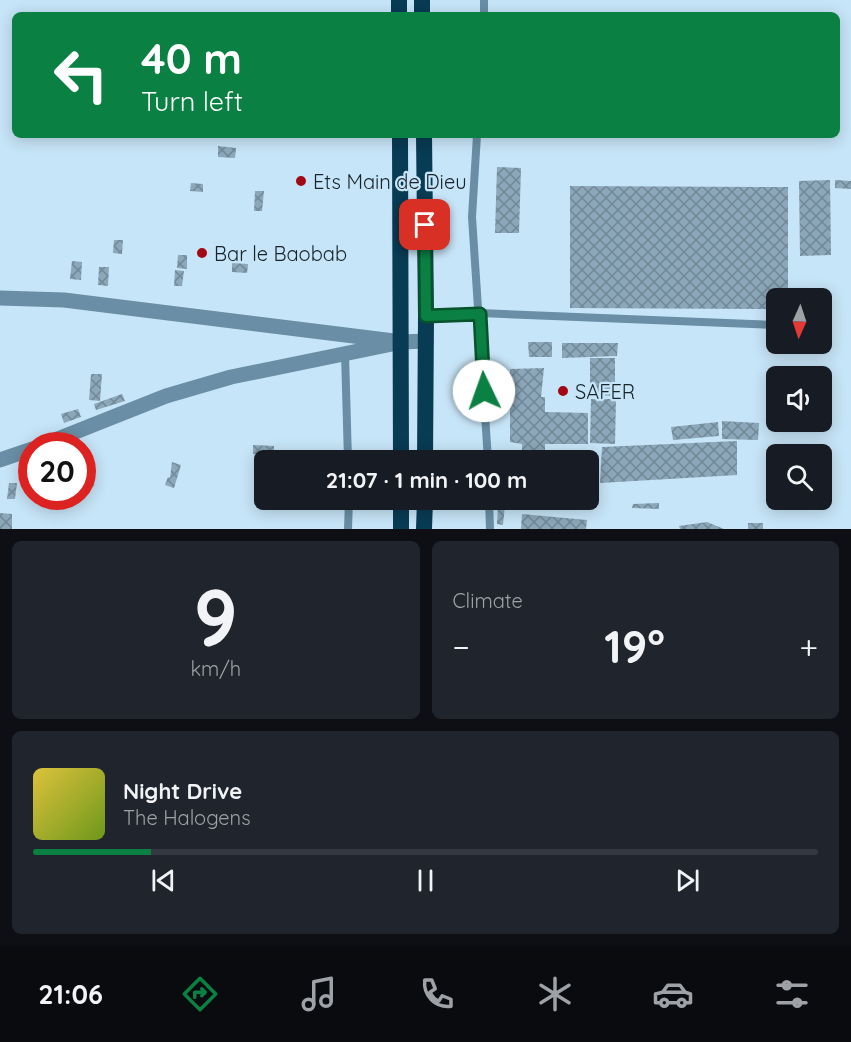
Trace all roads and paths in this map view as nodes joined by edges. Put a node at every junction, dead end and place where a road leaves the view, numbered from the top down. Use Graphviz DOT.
graph roads {
  1 [pos="400,138"];
  2 [pos="424,138"];
  3 [pos="477,138"];
  4 [pos="0,298"];
  5 [pos="480,314"];
  6 [pos="426,316"];
  7 [pos="766,325"];
  8 [pos="426,341"];
  9 [pos="402,342"];
  10 [pos="345,354"];
  11 [pos="75,432"];
  12 [pos="348,450"];
  13 [pos="401,450"];
  14 [pos="425,450"];
  15 [pos="487,450"];
  16 [pos="18,454"];
  17 [pos="0,460"];
  18 [pos="349,510"];
  19 [pos="401,510"];
  20 [pos="425,510"];
  21 [pos="489,510"];
  22 [pos="348,529"];
  23 [pos="401,529"];
  24 [pos="424,529"];
  25 [pos="490,529"];
  1 -- 9 [label="highway"];
  2 -- 6 [label="highway"];
  3 -- 5 [label="lane"];
  4 -- 9 [label="street"];
  5 -- 6 [label="lane"];
  5 -- 7 [label="lane"];
  5 -- 15 [label="lane"];
  6 -- 8 [label="highway"];
  8 -- 9 [label="street"];
  8 -- 14 [label="highway"];
  9 -- 10 [label="street"];
  9 -- 13 [label="highway"];
  10 -- 11 [label="street"];
  10 -- 12 [label="lane"];
  16 -- 17 [label="street"];
  18 -- 22 [label="lane"];
  19 -- 23 [label="highway"];
  20 -- 24 [label="highway"];
  21 -- 25 [label="lane"];
}
